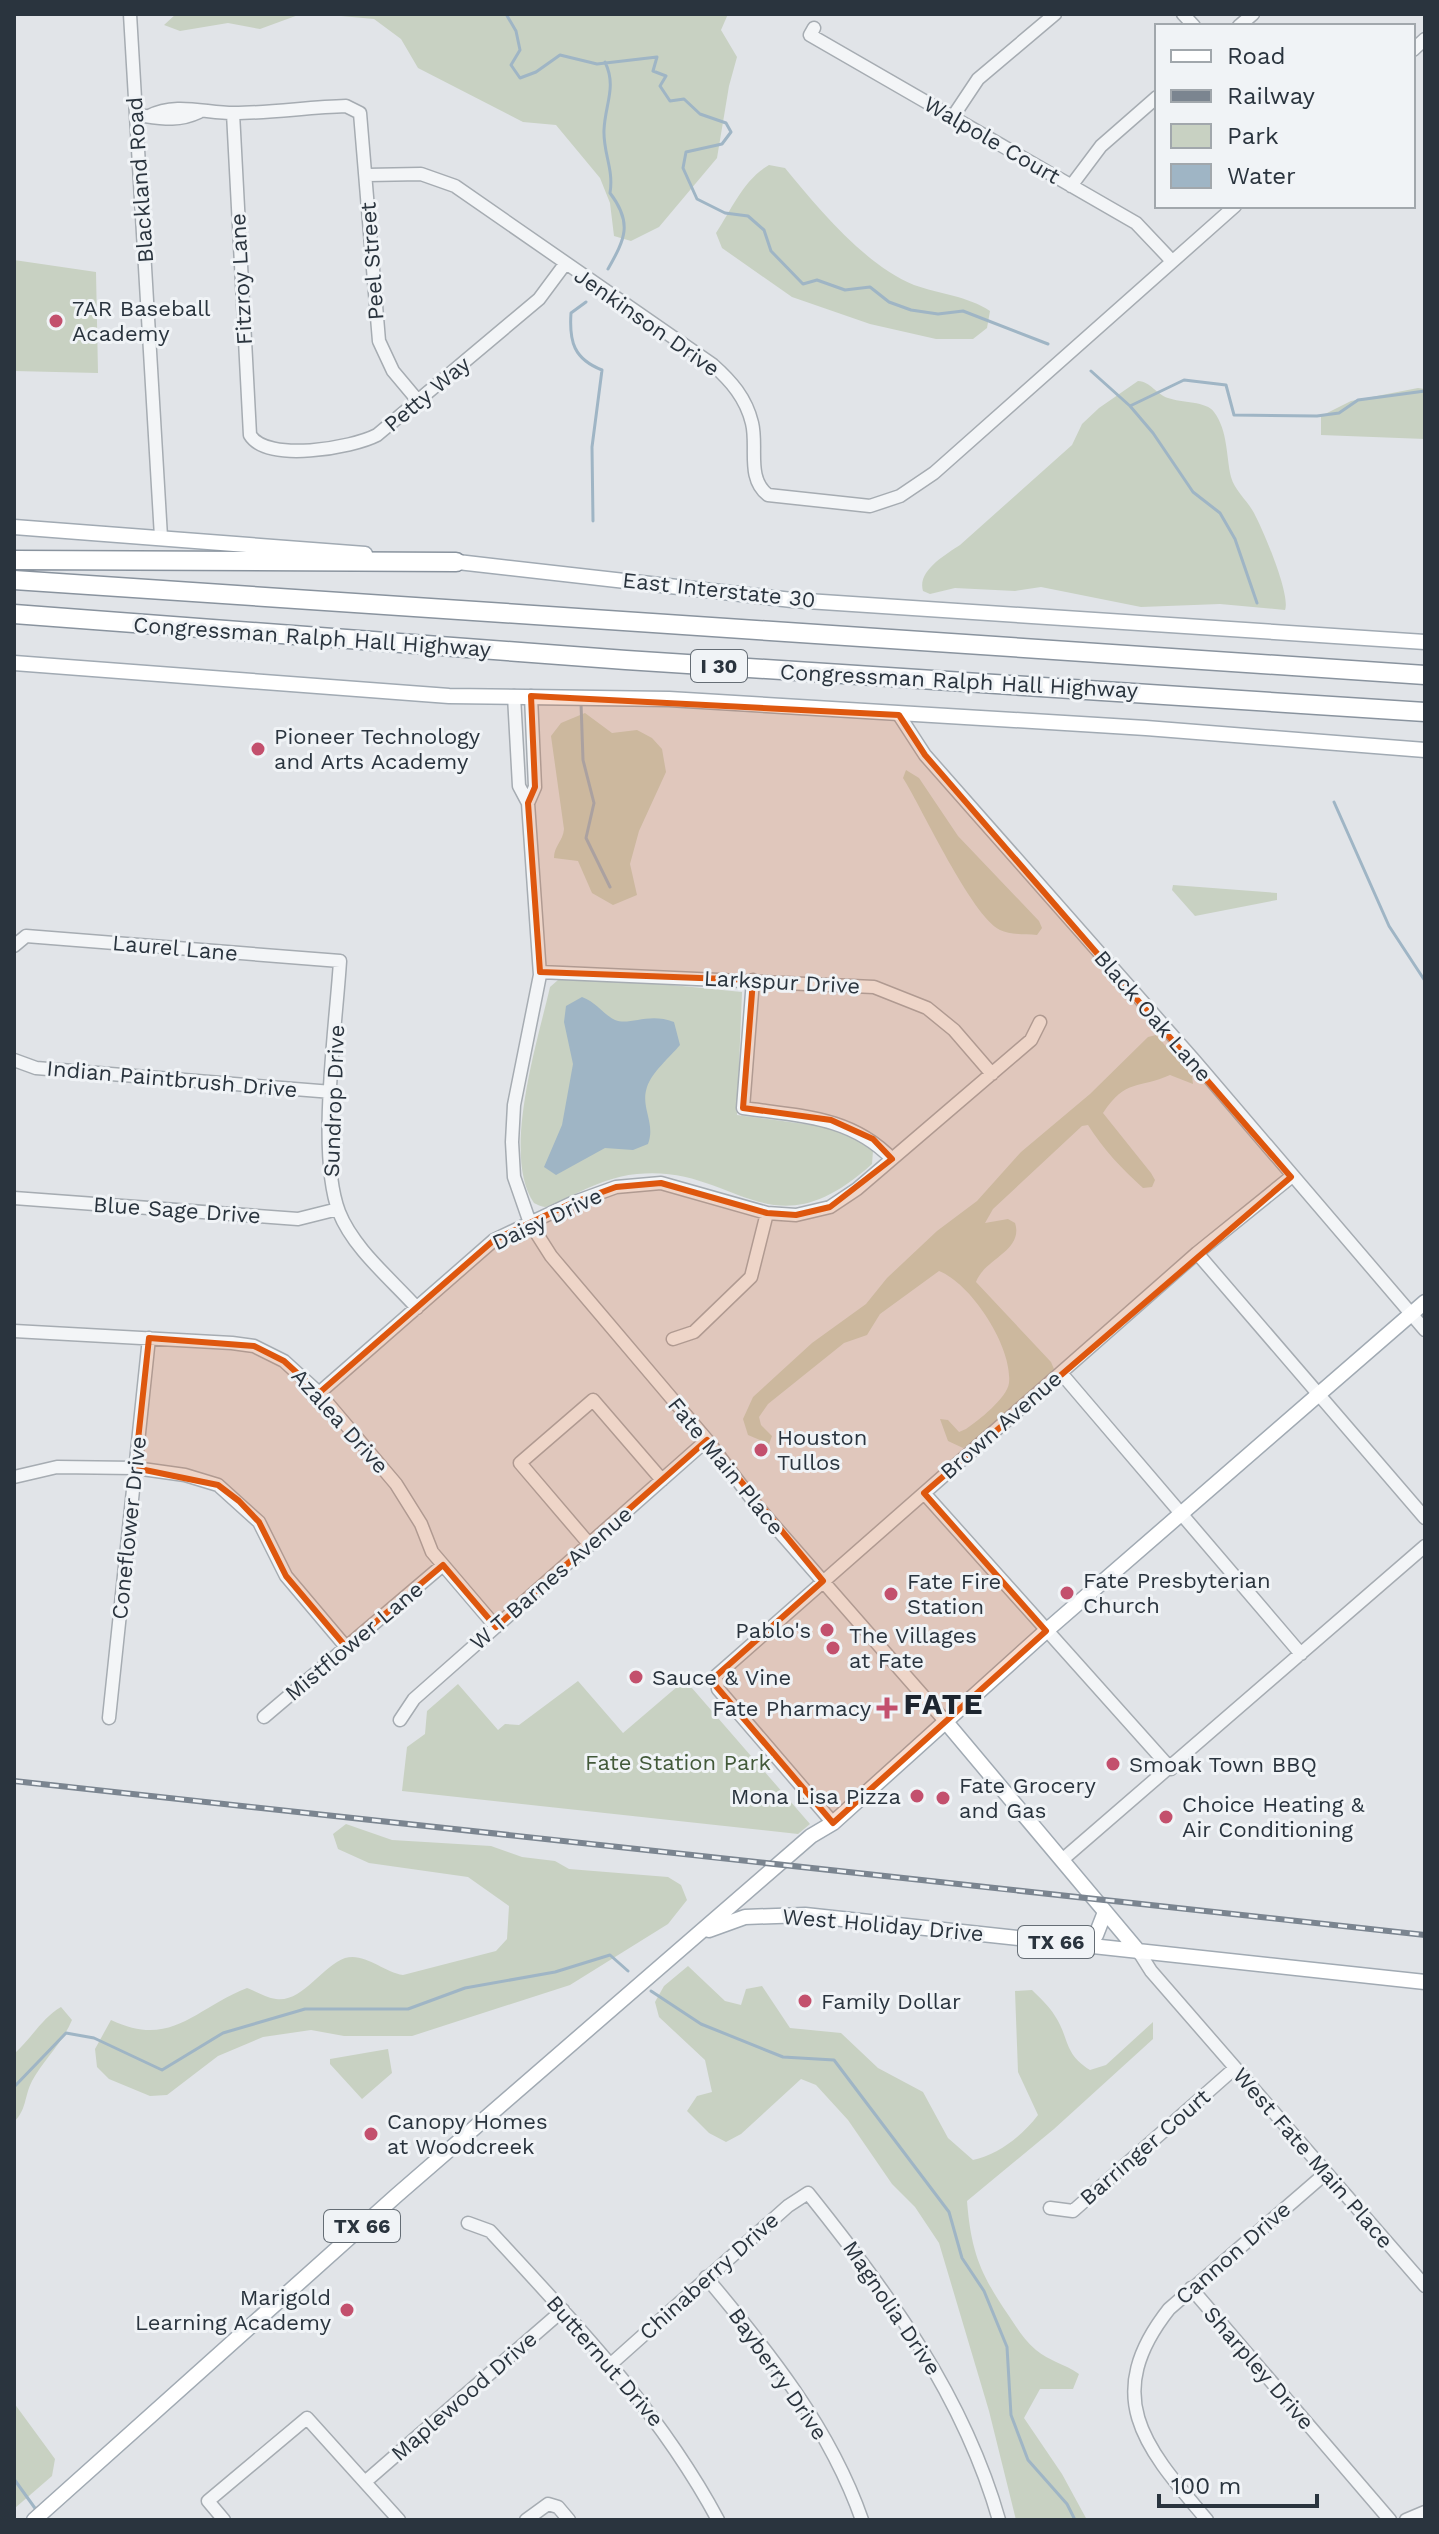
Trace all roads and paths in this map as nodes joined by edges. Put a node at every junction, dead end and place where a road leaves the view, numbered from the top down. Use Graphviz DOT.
graph roads {
  1 [pos="130,14"];
  2 [pos="1055,14"];
  3 [pos="814,28"];
  4 [pos="1155,99"];
  5 [pos="233,113"];
  6 [pos="142,116"];
  7 [pos="952,118"];
  8 [pos="367,175"];
  9 [pos="1071,186"];
  10 [pos="1233,208"];
  11 [pos="1172,261"];
  12 [pos="565,264"];
  13 [pos="419,402"];
  14 [pos="256,443"];
  15 [pos="14,527"];
  16 [pos="161,537"];
  17 [pos="14,560"];
  18 [pos="456,562"];
  19 [pos="14,580"];
  20 [pos="14,614"];
  21 [pos="1425,642"];
  22 [pos="14,663"];
  23 [pos="1425,675"];
  24 [pos="514,696"];
  25 [pos="531,696"];
  26 [pos="1425,712"];
  27 [pos="899,715"];
  28 [pos="1425,750"];
  29 [pos="528,803"];
  30 [pos="14,946"];
  31 [pos="340,961"];
  32 [pos="540,972"];
  33 [pos="753,980"];
  34 [pos="1040,1022"];
  35 [pos="14,1060"];
  36 [pos="992,1074"];
  37 [pos="332,1092"];
  38 [pos="892,1159"];
  39 [pos="1291,1177"];
  40 [pos="14,1198"];
  41 [pos="338,1209"];
  42 [pos="767,1213"];
  43 [pos="530,1223"];
  44 [pos="1197,1253"];
  45 [pos="1425,1302"];
  46 [pos="417,1308"];
  47 [pos="1411,1314"];
  48 [pos="1425,1330"];
  49 [pos="14,1331"];
  50 [pos="149,1338"];
  51 [pos="673,1339"];
  52 [pos="1061,1373"];
  53 [pos="319,1393"];
  54 [pos="1320,1395"];
  55 [pos="707,1440"];
  56 [pos="135,1468"];
  57 [pos="14,1477"];
  58 [pos="662,1480"];
  59 [pos="924,1493"];
  60 [pos="1180,1514"];
  61 [pos="1425,1518"];
  62 [pos="590,1545"];
  63 [pos="1425,1546"];
  64 [pos="443,1565"];
  65 [pos="823,1581"];
  66 [pos="496,1627"];
  67 [pos="1046,1631"];
  68 [pos="346,1647"];
  69 [pos="1301,1654"];
  70 [pos="264,1717"];
  71 [pos="109,1718"];
  72 [pos="400,1720"];
  73 [pos="946,1722"];
  74 [pos="1171,1769"];
  75 [pos="833,1823"];
  76 [pos="1062,1860"];
  77 [pos="1105,1912"];
  78 [pos="1080,1945"];
  79 [pos="681,1947"];
  80 [pos="1139,1952"];
  81 [pos="1425,1982"];
  82 [pos="1202,2030"];
  83 [pos="1235,2068"];
  84 [pos="1326,2173"];
  85 [pos="808,2193"];
  86 [pos="1050,2208"];
  87 [pos="468,2223"];
  88 [pos="706,2277"];
  89 [pos="1425,2286"];
  90 [pos="1191,2288"];
  91 [pos="563,2310"];
  92 [pos="611,2364"];
  93 [pos="365,2482"];
  94 [pos="1425,2512"];
  95 [pos="34,2520"];
  96 [pos="224,2520"];
  97 [pos="399,2520"];
  98 [pos="526,2520"];
  99 [pos="569,2520"];
  100 [pos="718,2520"];
  101 [pos="862,2520"];
  102 [pos="999,2520"];
  103 [pos="1207,2520"];
  104 [pos="1390,2520"];
  105 [pos="1406,2520"];
  1 -- 6 [label="street, Blackland Road"];
  2 -- 7 [label="street"];
  3 -- 7 [label="street, Walpole Court"];
  4 -- 9 [label="street"];
  5 -- 6 [label="street"];
  5 -- 8 [label="street, Peel Street"];
  5 -- 14 [label="street, Fitzroy Lane"];
  6 -- 16 [label="street, Blackland Road"];
  7 -- 9 [label="street, Walpole Court"];
  8 -- 12 [label="street, Jenkinson Drive"];
  8 -- 13 [label="street, Peel Street"];
  9 -- 11 [label="street, Walpole Court"];
  10 -- 11 [label="street, Jenkinson Drive"];
  11 -- 12 [label="street, Jenkinson Drive"];
  12 -- 13 [label="street, Petty Way"];
  13 -- 14 [label="street, Petty Way"];
  15 -- 16 [label="main road, East Interstate 30"];
  16 -- 18 [label="main road, East Interstate 30"];
  17 -- 18 [label="highway"];
  18 -- 21 [label="main road, East Interstate 30"];
  19 -- 23 [label="highway, Congressman Ralph Hall Highway / I 30"];
  20 -- 26 [label="highway, Congressman Ralph Hall Highway / I 30"];
  22 -- 24 [label="main road"];
  24 -- 25 [label="main road"];
  24 -- 29 [label="street, Fate Main Place"];
  25 -- 27 [label="main road"];
  25 -- 29 [label="street, Fate Main Place"];
  27 -- 28 [label="main road"];
  27 -- 39 [label="street, Black Oak Lane"];
  29 -- 32 [label="street, Fate Main Place"];
  30 -- 31 [label="street, Laurel Lane"];
  31 -- 37 [label="street, Sundrop Drive"];
  32 -- 33 [label="street, Larkspur Drive"];
  32 -- 43 [label="street, Fate Main Place"];
  33 -- 36 [label="street, Larkspur Drive"];
  33 -- 38 [label="street"];
  34 -- 36 [label="street, Daisy Drive"];
  35 -- 37 [label="street, Indian Paintbrush Drive"];
  36 -- 38 [label="street, Daisy Drive"];
  37 -- 41 [label="street, Sundrop Drive"];
  38 -- 42 [label="street, Daisy Drive"];
  39 -- 44 [label="street, Brown Avenue"];
  39 -- 47 [label="street, Black Oak Lane"];
  40 -- 41 [label="street, Blue Sage Drive"];
  41 -- 46 [label="street, Sundrop Drive"];
  42 -- 43 [label="street, Daisy Drive"];
  42 -- 51 [label="street"];
  43 -- 46 [label="street, Daisy Drive"];
  43 -- 55 [label="street, Fate Main Place"];
  44 -- 52 [label="street, Brown Avenue"];
  44 -- 54 [label="street"];
  45 -- 47 [label="main road"];
  46 -- 53 [label="street, Daisy Drive"];
  47 -- 48 [label="street, Black Oak Lane"];
  47 -- 54 [label="main road"];
  49 -- 50 [label="street, Azalea Drive"];
  50 -- 53 [label="street, Azalea Drive"];
  50 -- 56 [label="street, Coneflower Drive"];
  52 -- 59 [label="street, Brown Avenue"];
  52 -- 60 [label="street"];
  53 -- 64 [label="street, Azalea Drive"];
  54 -- 60 [label="main road"];
  54 -- 61 [label="street"];
  55 -- 58 [label="street, W T Barnes Avenue"];
  55 -- 65 [label="street, Fate Main Place"];
  56 -- 57 [label="street"];
  56 -- 68 [label="street"];
  56 -- 71 [label="street, Coneflower Drive"];
  58 -- 62 [label="street, W T Barnes Avenue"];
  58 -- 62 [label="street"];
  59 -- 65 [label="street, Brown Avenue"];
  59 -- 67 [label="street"];
  60 -- 67 [label="main road"];
  60 -- 69 [label="street"];
  62 -- 66 [label="street, W T Barnes Avenue"];
  63 -- 69 [label="street"];
  64 -- 66 [label="street, Azalea Drive"];
  64 -- 68 [label="street, Mistflower Lane"];
  65 -- 73 [label="street, Fate Main Place"];
  65 -- 75 [label="street, Brown Avenue"];
  66 -- 72 [label="street, W T Barnes Avenue"];
  67 -- 73 [label="main road"];
  67 -- 74 [label="street"];
  68 -- 70 [label="street, Mistflower Lane"];
  69 -- 74 [label="street"];
  73 -- 75 [label="main road"];
  73 -- 76 [label="main road, Fate Main Place"];
  74 -- 76 [label="street"];
  75 -- 79 [label="main road"];
  76 -- 77 [label="main road, Fate Main Place"];
  77 -- 78 [label="main road"];
  77 -- 80 [label="main road, Fate Main Place"];
  78 -- 79 [label="main road, West Holiday Drive / TX 66"];
  78 -- 80 [label="main road, West Holiday Drive / TX 66"];
  79 -- 95 [label="main road, TX 66"];
  80 -- 81 [label="main road, West Holiday Drive / TX 66"];
  80 -- 82 [label="street, Fate Main Place"];
  82 -- 83 [label="street, West Fate Main Place"];
  83 -- 84 [label="street, West Fate Main Place"];
  83 -- 86 [label="street, Barringer Court"];
  84 -- 89 [label="street, West Fate Main Place"];
  84 -- 90 [label="street, Cannon Drive"];
  85 -- 88 [label="street, Chinaberry Drive"];
  85 -- 102 [label="street, Magnolia Drive"];
  87 -- 91 [label="street, Butternut Drive"];
  88 -- 92 [label="street, Chinaberry Drive"];
  88 -- 101 [label="street, Bayberry Drive"];
  90 -- 103 [label="street, Cannon Drive"];
  90 -- 104 [label="street, Sharpley Drive"];
  91 -- 92 [label="street, Butternut Drive"];
  91 -- 93 [label="street, Maplewood Drive"];
  92 -- 100 [label="street, Butternut Drive"];
  93 -- 96 [label="street"];
  93 -- 97 [label="street"];
  94 -- 105 [label="street"];
  98 -- 99 [label="street"];
}
